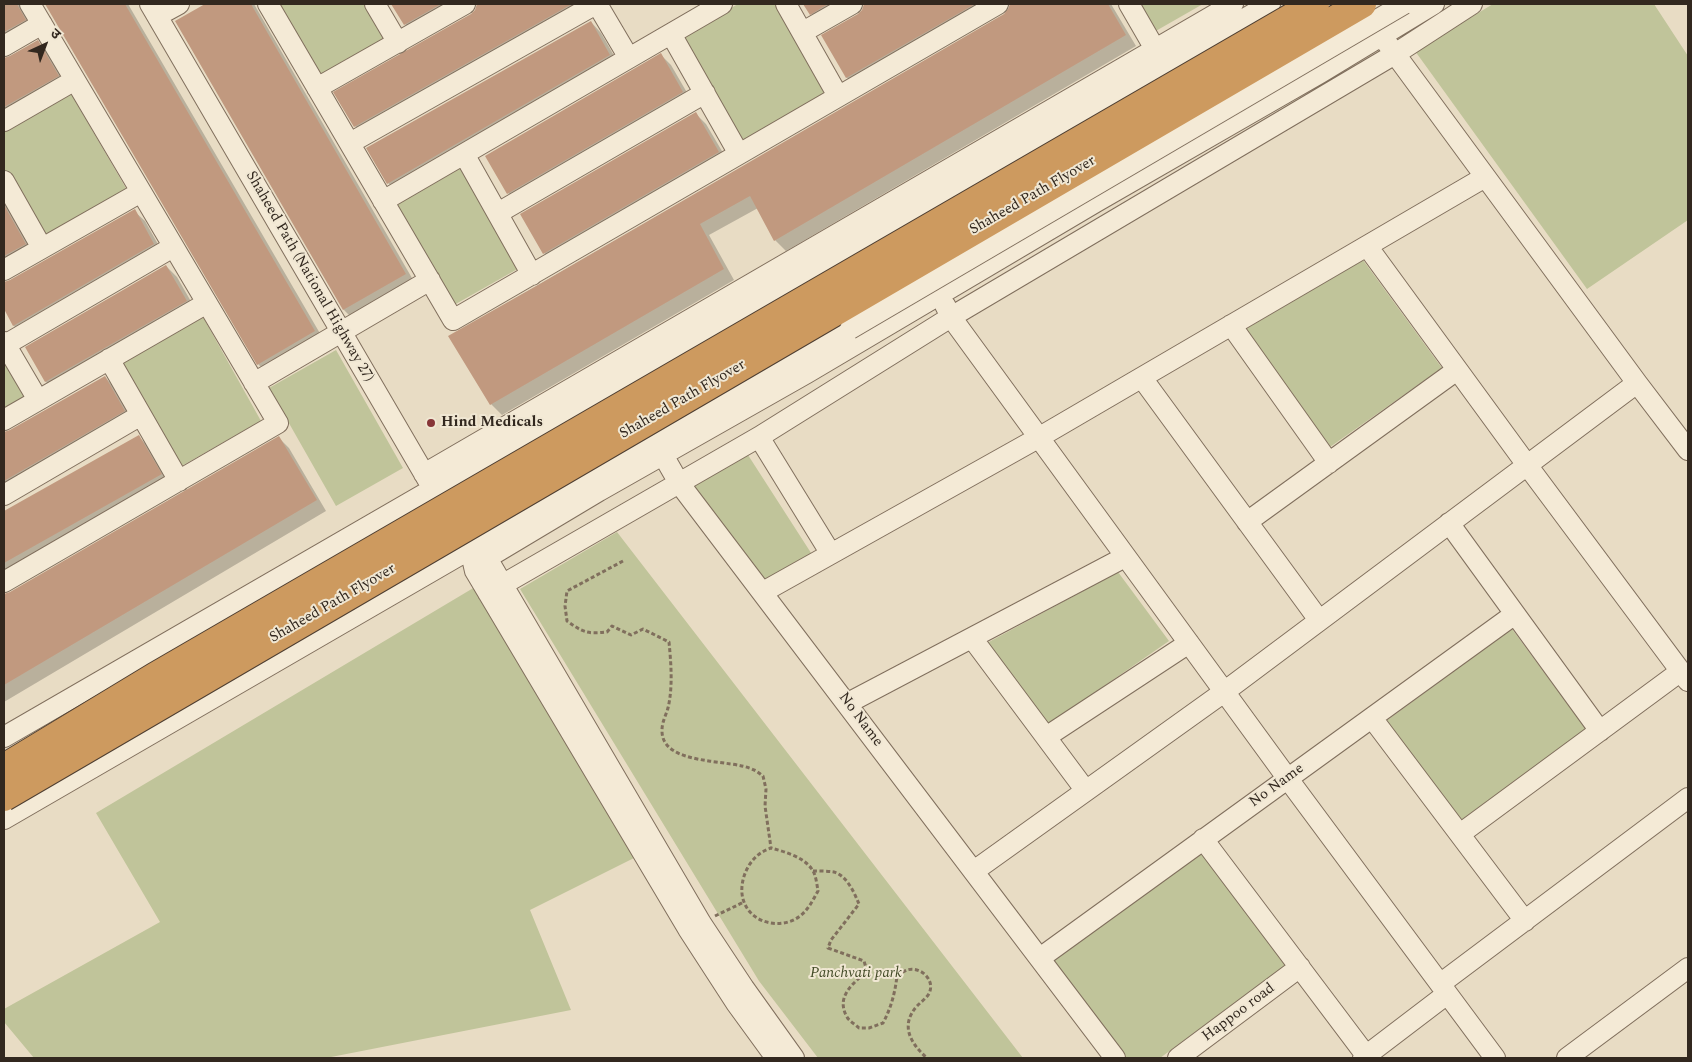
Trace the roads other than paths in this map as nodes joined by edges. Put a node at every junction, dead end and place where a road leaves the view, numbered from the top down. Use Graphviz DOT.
graph roads {
  1 [pos="30,4"];
  2 [pos="179,4"];
  3 [pos="268,4"];
  4 [pos="375,4"];
  5 [pos="464,4"];
  6 [pos="596,4"];
  7 [pos="722,4"];
  8 [pos="786,4"];
  9 [pos="852,4"];
  10 [pos="998,4"];
  11 [pos="1129,4"];
  12 [pos="1234,4"];
  13 [pos="1270,4"];
  14 [pos="1315,4"];
  15 [pos="1357,4"];
  16 [pos="1362,4"];
  17 [pos="1404,4"];
  18 [pos="1434,4"];
  19 [pos="1472,4"];
  20 [pos="153,10"];
  21 [pos="42,24"];
  22 [pos="803,32"];
  23 [pos="671,34"];
  24 [pos="1380,35"];
  25 [pos="398,43"];
  26 [pos="4,46"];
  27 [pos="1155,49"];
  28 [pos="1395,54"];
  29 [pos="629,58"];
  30 [pos="75,80"];
  31 [pos="317,88"];
  32 [pos="704,93"];
  33 [pos="838,96"];
  34 [pos="4,121"];
  35 [pos="350,144"];
  36 [pos="464,154"];
  37 [pos="739,154"];
  38 [pos="1485,177"];
  39 [pos="6,189"];
  40 [pos="141,192"];
  41 [pos="384,201"];
  42 [pos="498,213"];
  43 [pos="1367,246"];
  44 [pos="174,247"];
  45 [pos="42,248"];
  46 [pos="4,270"];
  47 [pos="532,274"];
  48 [pos="430,280"];
  49 [pos="940,295"];
  50 [pos="207,303"];
  51 [pos="951,317"];
  52 [pos="1231,325"];
  53 [pos="342,333"];
  54 [pos="5,343"];
  55 [pos="109,359"];
  56 [pos="1457,370"];
  57 [pos="1142,378"];
  58 [pos="254,383"];
  59 [pos="1637,383"];
  60 [pos="38,400"];
  61 [pos="142,416"];
  62 [pos="4,420"];
  63 [pos="759,437"];
  64 [pos="1038,438"];
  65 [pos="1688,450"];
  66 [pos="663,455"];
  67 [pos="1329,463"];
  68 [pos="1527,465"];
  69 [pos="179,481"];
  70 [pos="428,482"];
  71 [pos="680,483"];
  72 [pos="4,495"];
  73 [pos="1247,522"];
  74 [pos="1449,523"];
  75 [pos="478,553"];
  76 [pos="831,554"];
  77 [pos="1125,557"];
  78 [pos="4,582"];
  79 [pos="495,589"];
  80 [pos="763,592"];
  81 [pos="1515,614"];
  82 [pos="1319,620"];
  83 [pos="972,638"];
  84 [pos="1188,643"];
  85 [pos="1685,676"];
  86 [pos="1224,692"];
  87 [pos="848,703"];
  88 [pos="1372,718"];
  89 [pos="1600,731"];
  90 [pos="4,737"];
  91 [pos="1046,737"];
  92 [pos="4,768"];
  93 [pos="1288,778"];
  94 [pos="1086,791"];
  95 [pos="4,797"];
  96 [pos="1688,798"];
  97 [pos="4,819"];
  98 [pos="1460,834"];
  99 [pos="1204,839"];
  100 [pos="974,871"];
  101 [pos="1525,921"];
  102 [pos="1040,958"];
  103 [pos="1300,967"];
  104 [pos="1688,968"];
  105 [pos="1688,984"];
  106 [pos="1443,989"];
  107 [pos="1589,1055"];
  108 [pos="1365,1057"];
  109 [pos="776,1058"];
  110 [pos="794,1058"];
  111 [pos="1115,1058"];
  112 [pos="1178,1058"];
  113 [pos="1495,1058"];
  114 [pos="1567,1058"];
  1 -- 21 [label="street"];
  2 -- 20 [label="street"];
  3 -- 31 [label="street"];
  4 -- 25 [label="street"];
  5 -- 25 [label="street"];
  6 -- 29 [label="street"];
  6 -- 35 [label="street"];
  7 -- 23 [label="street"];
  8 -- 22 [label="street"];
  9 -- 22 [label="street"];
  10 -- 33 [label="street"];
  11 -- 27 [label="street"];
  12 -- 27 [label="street"];
  13 -- 70 [label="street"];
  14 -- 92 [label="highway, Shaheed Path Flyover, bridge"];
  15 -- 24 [label="street"];
  16 -- 95 [label="highway, Shaheed Path Flyover, bridge"];
  17 -- 75 [label="street, bridge"];
  18 -- 24 [label="street"];
  19 -- 28 [label="street"];
  20 -- 53 [label="street, Shaheed Path (National Highway 27)"];
  21 -- 26 [label="street"];
  21 -- 30 [label="street"];
  22 -- 33 [label="street"];
  23 -- 29 [label="street"];
  23 -- 32 [label="street"];
  24 -- 28 [label="street"];
  24 -- 49 [label="street"];
  25 -- 31 [label="street"];
  27 -- 70 [label="street"];
  28 -- 38 [label="street"];
  28 -- 51 [label="street"];
  29 -- 36 [label="street"];
  30 -- 34 [label="street"];
  30 -- 40 [label="street"];
  31 -- 35 [label="street"];
  32 -- 37 [label="street"];
  32 -- 42 [label="street"];
  33 -- 37 [label="street"];
  35 -- 41 [label="street"];
  36 -- 41 [label="street"];
  36 -- 42 [label="street"];
  37 -- 47 [label="street"];
  38 -- 43 [label="street"];
  38 -- 59 [label="street"];
  39 -- 45 [label="street"];
  40 -- 44 [label="street"];
  40 -- 45 [label="street"];
  41 -- 48 [label="street"];
  42 -- 47 [label="street"];
  43 -- 52 [label="street"];
  43 -- 56 [label="street"];
  44 -- 50 [label="street"];
  44 -- 54 [label="street"];
  45 -- 46 [label="street"];
  47 -- 48 [label="street"];
  48 -- 53 [label="street"];
  49 -- 51 [label="street"];
  49 -- 66 [label="street"];
  50 -- 55 [label="street"];
  50 -- 58 [label="street"];
  51 -- 63 [label="street"];
  51 -- 64 [label="street"];
  52 -- 57 [label="street"];
  52 -- 67 [label="street"];
  53 -- 58 [label="street"];
  53 -- 70 [label="street, Shaheed Path (National Highway 27)"];
  54 -- 60 [label="street"];
  55 -- 60 [label="street"];
  55 -- 61 [label="street"];
  56 -- 67 [label="street"];
  56 -- 68 [label="street"];
  57 -- 64 [label="street"];
  57 -- 73 [label="street"];
  58 -- 69 [label="street"];
  59 -- 65 [label="street"];
  59 -- 68 [label="street"];
  60 -- 62 [label="street"];
  61 -- 69 [label="street"];
  61 -- 72 [label="street"];
  63 -- 71 [label="street"];
  63 -- 76 [label="street"];
  64 -- 76 [label="street"];
  64 -- 77 [label="street"];
  66 -- 71 [label="street, No Name"];
  66 -- 75 [label="street"];
  67 -- 73 [label="street"];
  68 -- 74 [label="street"];
  68 -- 85 [label="street"];
  69 -- 78 [label="street"];
  70 -- 75 [label="street, Shaheed Path (National Highway 27)"];
  70 -- 90 [label="street"];
  71 -- 79 [label="street"];
  71 -- 80 [label="street, No Name"];
  73 -- 82 [label="street"];
  74 -- 81 [label="street"];
  74 -- 82 [label="street"];
  75 -- 79 [label="street, Shaheed Path (National Highway 27)"];
  75 -- 97 [label="street"];
  76 -- 80 [label="street"];
  77 -- 83 [label="street"];
  77 -- 84 [label="street"];
  79 -- 109 [label="street"];
  79 -- 110 [label="street"];
  80 -- 87 [label="street, No Name"];
  81 -- 88 [label="street, No Name"];
  81 -- 89 [label="street"];
  82 -- 86 [label="street"];
  83 -- 87 [label="street"];
  83 -- 91 [label="street"];
  84 -- 86 [label="street"];
  84 -- 91 [label="street"];
  85 -- 89 [label="street"];
  86 -- 93 [label="street"];
  86 -- 94 [label="street"];
  87 -- 100 [label="street, No Name"];
  88 -- 93 [label="street, No Name"];
  88 -- 98 [label="street"];
  89 -- 98 [label="street"];
  91 -- 94 [label="street"];
  93 -- 99 [label="street, No Name"];
  93 -- 106 [label="street"];
  94 -- 100 [label="street"];
  96 -- 101 [label="street"];
  98 -- 101 [label="street"];
  99 -- 102 [label="street, No Name"];
  99 -- 103 [label="street"];
  100 -- 102 [label="street, No Name"];
  101 -- 106 [label="street"];
  102 -- 111 [label="street, No Name"];
  103 -- 108 [label="street"];
  103 -- 112 [label="street, Happoo road"];
  104 -- 107 [label="street"];
  105 -- 107 [label="street"];
  106 -- 108 [label="street"];
  106 -- 113 [label="street"];
  107 -- 114 [label="street"];
}
